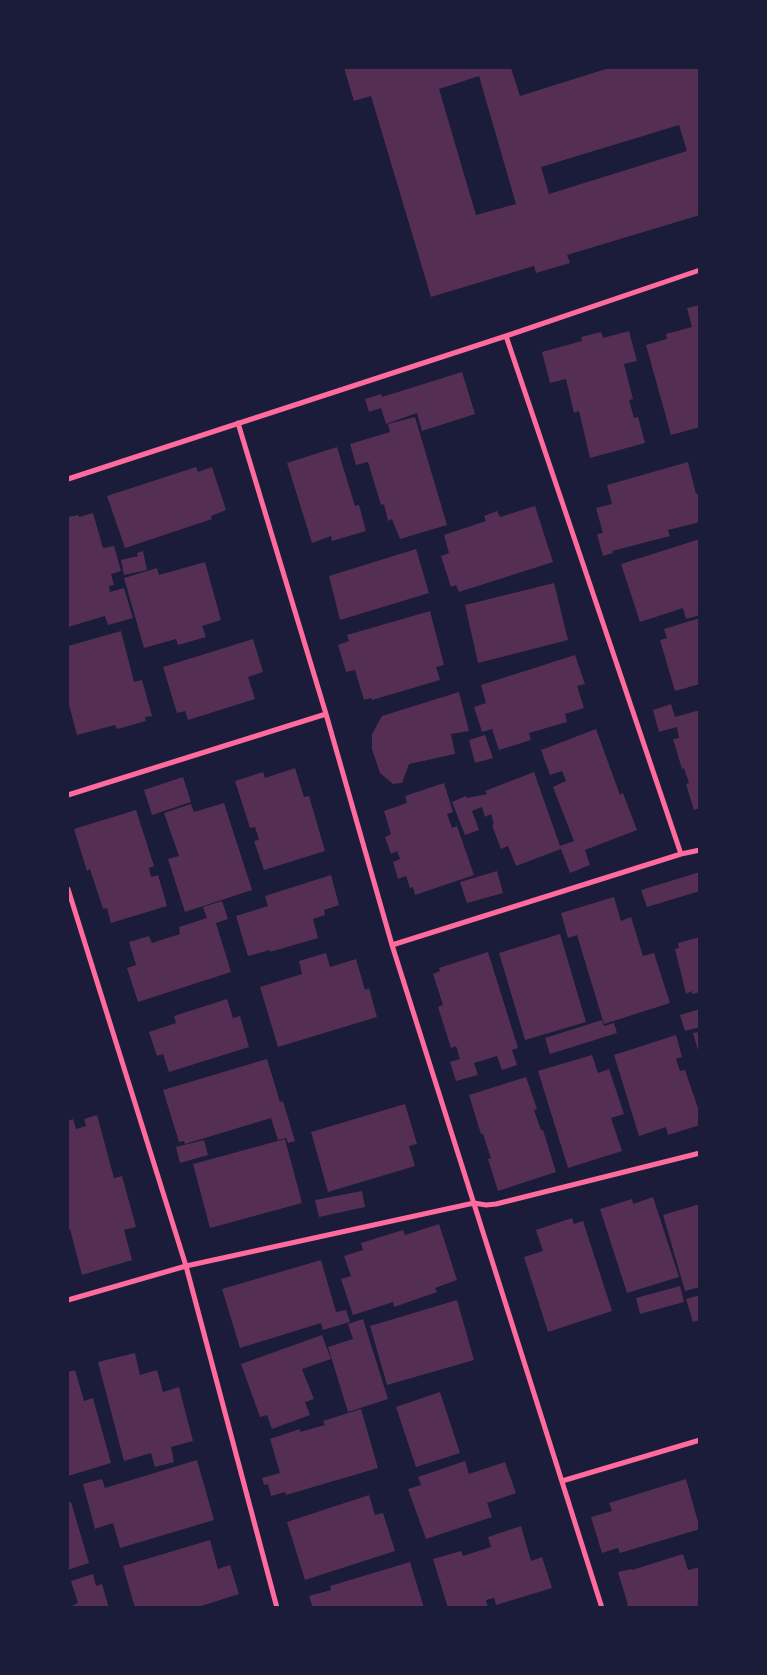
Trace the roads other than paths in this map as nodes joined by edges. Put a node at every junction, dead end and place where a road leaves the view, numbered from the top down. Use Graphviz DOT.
graph roads {
  1 [pos="700,270"];
  2 [pos="506,336"];
  3 [pos="238,422"];
  4 [pos="68,479"];
  5 [pos="326,714"];
  6 [pos="68,794"];
  7 [pos="700,850"];
  8 [pos="681,854"];
  9 [pos="68,889"];
  10 [pos="392,945"];
  11 [pos="700,1153"];
  12 [pos="474,1203"];
  13 [pos="186,1266"];
  14 [pos="68,1300"];
  15 [pos="700,1440"];
  16 [pos="562,1481"];
  17 [pos="277,1608"];
  18 [pos="602,1608"];
  1 -- 2 [label="street"];
  2 -- 3 [label="street"];
  2 -- 8 [label="street"];
  3 -- 4 [label="street"];
  3 -- 5 [label="street"];
  5 -- 6 [label="street"];
  5 -- 10 [label="street"];
  7 -- 8 [label="street"];
  8 -- 10 [label="street"];
  9 -- 13 [label="street"];
  10 -- 12 [label="street"];
  11 -- 12 [label="street"];
  12 -- 13 [label="street"];
  12 -- 16 [label="street"];
  13 -- 14 [label="street"];
  13 -- 17 [label="street"];
  15 -- 16 [label="street"];
  16 -- 18 [label="street"];
}
